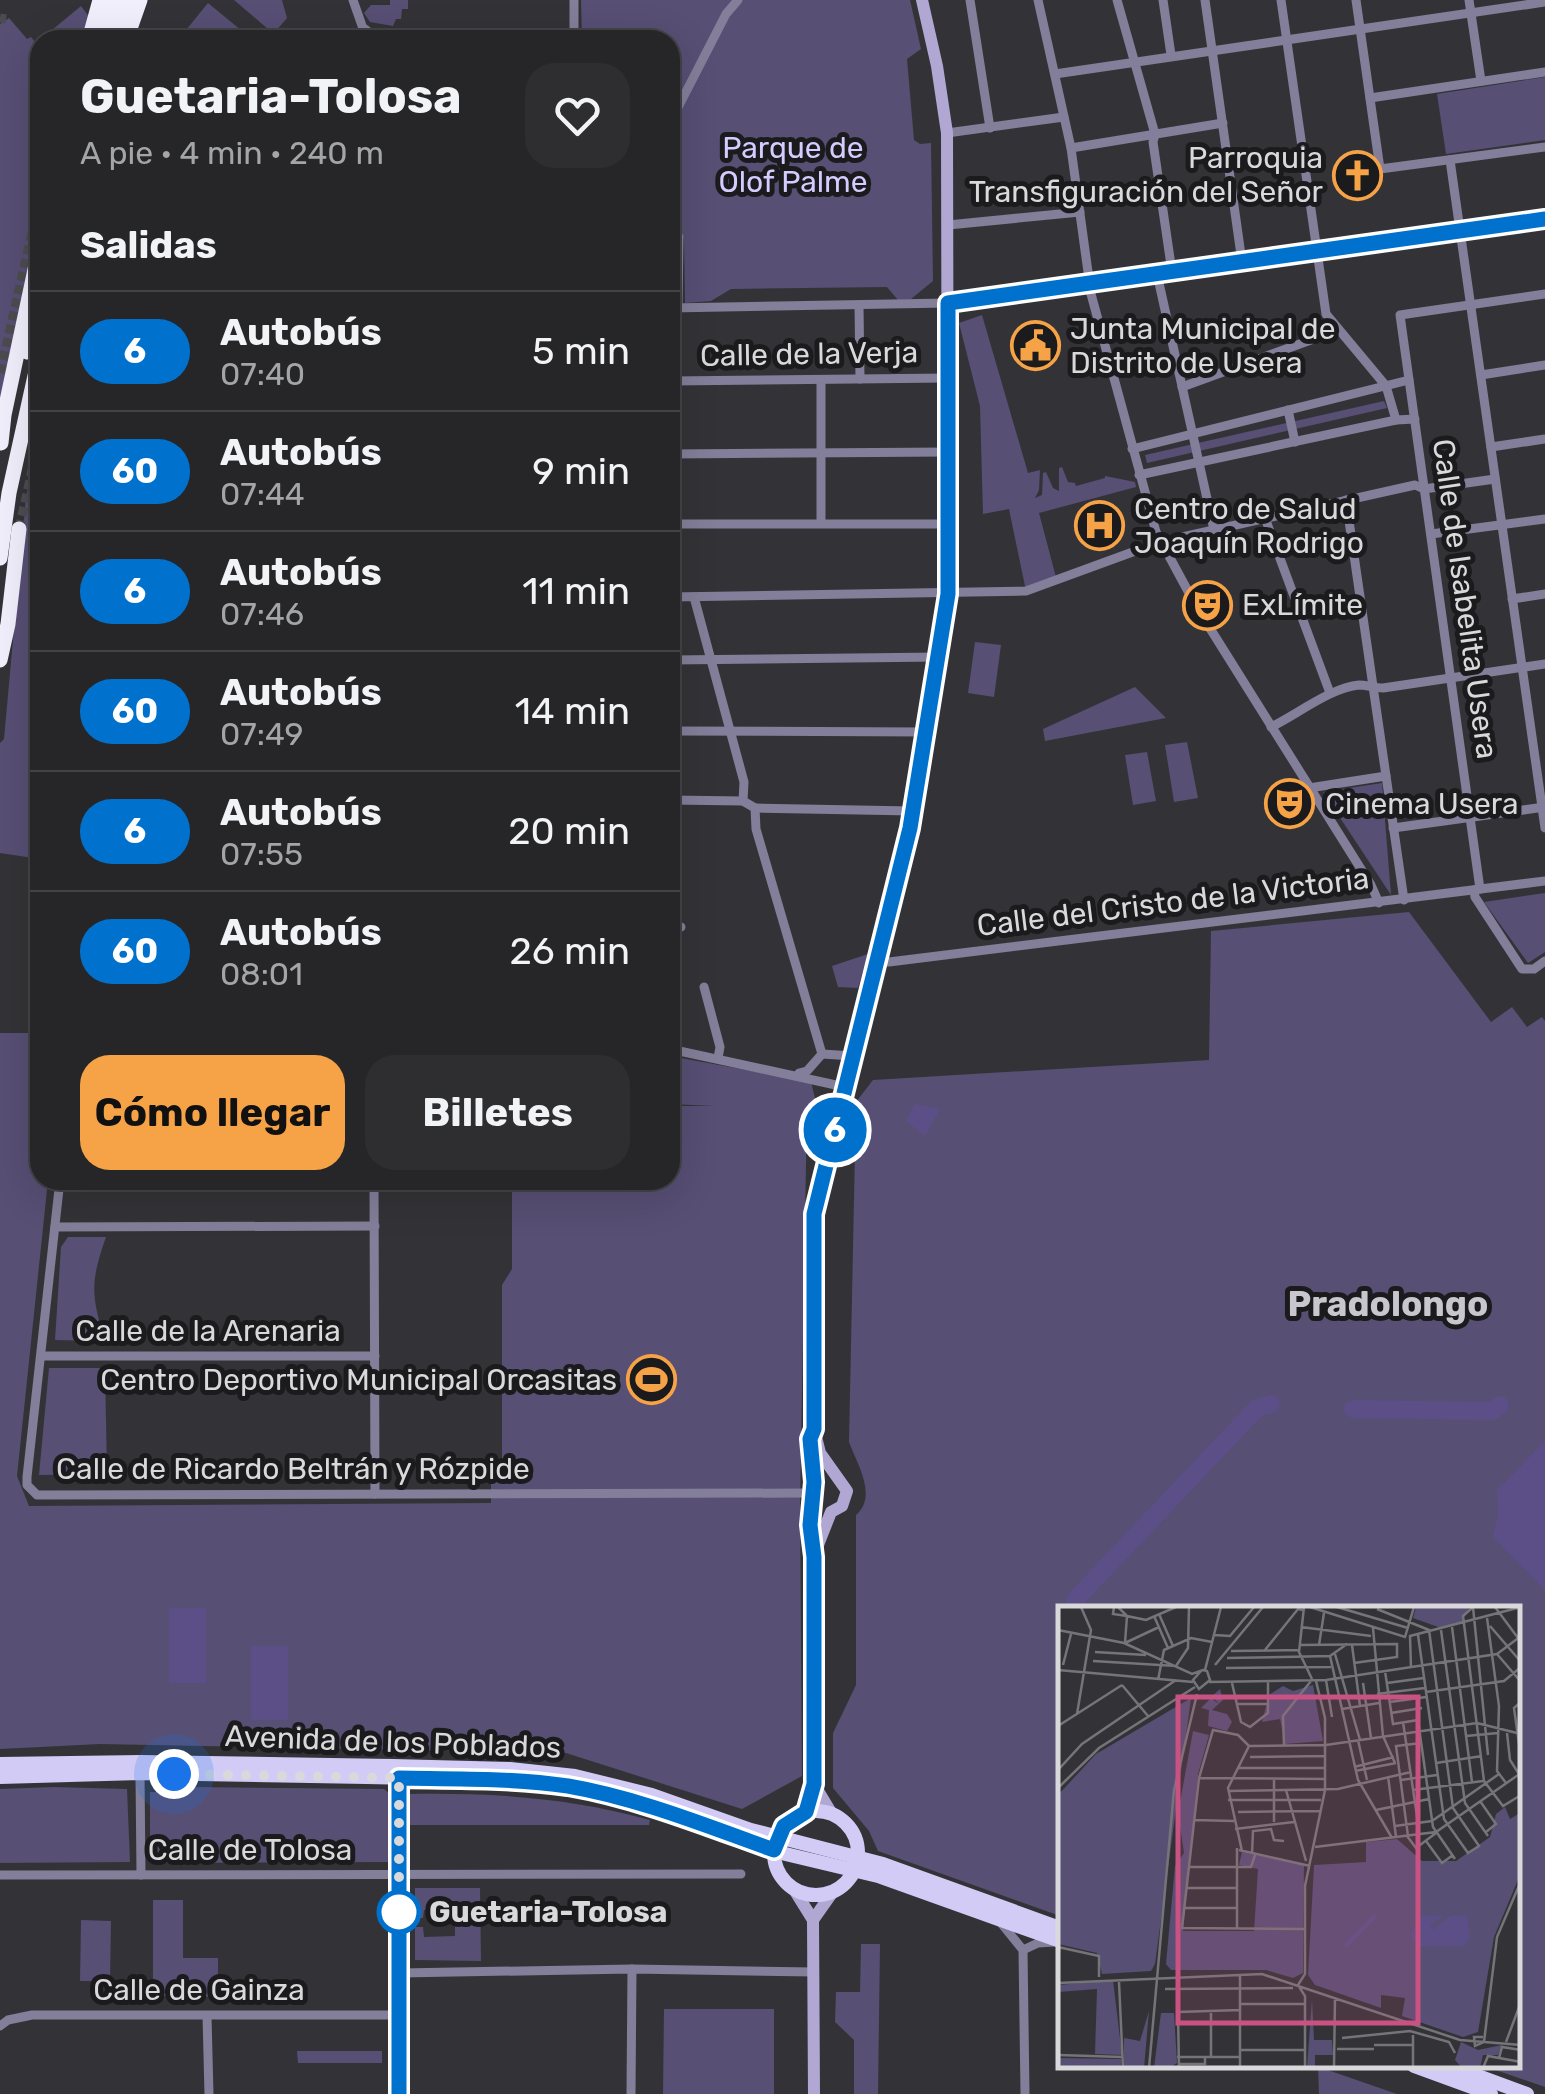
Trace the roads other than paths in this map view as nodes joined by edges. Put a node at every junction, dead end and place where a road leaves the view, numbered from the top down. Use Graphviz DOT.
graph roads {
  1 [pos="100,0"];
  2 [pos="113,0"];
  3 [pos="126,0"];
  4 [pos="140,0"];
  5 [pos="353,0"];
  6 [pos="574,0"];
  7 [pos="738,0"];
  8 [pos="922,0"];
  9 [pos="970,0"];
  10 [pos="1038,0"];
  11 [pos="1118,0"];
  12 [pos="1163,0"];
  13 [pos="1206,0"];
  14 [pos="1281,0"];
  15 [pos="1356,0"];
  16 [pos="1469,0"];
  17 [pos="1545,2"];
  18 [pos="1471,12"];
  19 [pos="1360,28"];
  20 [pos="92,30"];
  21 [pos="104,30"];
  22 [pos="117,30"];
  23 [pos="130,30"];
  24 [pos="364,30"];
  25 [pos="574,30"];
  26 [pos="1287,38"];
  27 [pos="1212,49"];
  28 [pos="1171,55"];
  29 [pos="1137,60"];
  30 [pos="1545,72"];
  31 [pos="1054,74"];
  32 [pos="1481,81"];
  33 [pos="1370,98"];
  34 [pos="680,103"];
  35 [pos="1064,116"];
  36 [pos="1223,123"];
  37 [pos="990,128"];
  38 [pos="947,134"];
  39 [pos="1155,134"];
  40 [pos="1545,146"];
  41 [pos="1071,148"];
  42 [pos="1450,160"];
  43 [pos="1080,212"];
  44 [pos="1545,219"];
  45 [pos="948,226"];
  46 [pos="1460,231"];
  47 [pos="1316,251"];
  48 [pos="1242,262"];
  49 [pos="1172,272"];
  50 [pos="1158,274"];
  51 [pos="1090,282"];
  52 [pos="30,293"];
  53 [pos="1545,294"];
  54 [pos="948,303"];
  55 [pos="1470,304"];
  56 [pos="860,305"];
  57 [pos="680,308"];
  58 [pos="1338,330"];
  59 [pos="30,334"];
  60 [pos="1545,366"];
  61 [pos="1480,375"];
  62 [pos="948,378"];
  63 [pos="860,379"];
  64 [pos="821,380"];
  65 [pos="1409,380"];
  66 [pos="680,381"];
  67 [pos="1386,386"];
  68 [pos="1182,388"];
  69 [pos="30,397"];
  70 [pos="1288,410"];
  71 [pos="30,416"];
  72 [pos="1414,419"];
  73 [pos="1396,420"];
  74 [pos="1192,434"];
  75 [pos="1545,439"];
  76 [pos="1295,442"];
  77 [pos="0,446"];
  78 [pos="1491,447"];
  79 [pos="1132,449"];
  80 [pos="821,452"];
  81 [pos="949,452"];
  82 [pos="680,454"];
  83 [pos="1198,462"];
  84 [pos="15,464"];
  85 [pos="1140,475"];
  86 [pos="1496,480"];
  87 [pos="1424,489"];
  88 [pos="1346,500"];
  89 [pos="1265,518"];
  90 [pos="1545,519"];
  91 [pos="821,523"];
  92 [pos="680,524"];
  93 [pos="948,524"];
  94 [pos="1502,524"];
  95 [pos="19,529"];
  96 [pos="1214,530"];
  97 [pos="1431,534"];
  98 [pos="1160,542"];
  99 [pos="0,558"];
  100 [pos="948,594"];
  101 [pos="1545,594"];
  102 [pos="694,596"];
  103 [pos="680,597"];
  104 [pos="1512,598"];
  105 [pos="940,658"];
  106 [pos="711,659"];
  107 [pos="0,660"];
  108 [pos="680,660"];
  109 [pos="1545,664"];
  110 [pos="1522,667"];
  111 [pos="1451,678"];
  112 [pos="1374,688"];
  113 [pos="1330,693"];
  114 [pos="1271,727"];
  115 [pos="730,730"];
  116 [pos="680,731"];
  117 [pos="927,732"];
  118 [pos="1545,737"];
  119 [pos="1532,739"];
  120 [pos="1386,776"];
  121 [pos="1309,788"];
  122 [pos="680,800"];
  123 [pos="742,801"];
  124 [pos="1544,807"];
  125 [pos="755,808"];
  126 [pos="914,811"];
  127 [pos="1470,818"];
  128 [pos="1393,828"];
  129 [pos="1545,828"];
  130 [pos="1545,881"];
  131 [pos="1477,890"];
  132 [pos="1404,900"];
  133 [pos="1379,903"];
  134 [pos="878,960"];
  135 [pos="1545,961"];
  136 [pos="704,988"];
  137 [pos="680,1051"];
  138 [pos="822,1054"];
  139 [pos="853,1056"];
  140 [pos="718,1058"];
  141 [pos="793,1074"];
  142 [pos="813,1079"];
  143 [pos="845,1087"];
  144 [pos="59,1190"];
  145 [pos="374,1190"];
  146 [pos="55,1226"];
  147 [pos="375,1226"];
  148 [pos="41,1356"];
  149 [pos="375,1356"];
  150 [pos="814,1429"];
  151 [pos="834,1476"];
  152 [pos="812,1492"];
  153 [pos="375,1494"];
  154 [pos="831,1512"];
  155 [pos="814,1557"];
  156 [pos="0,1764"];
  157 [pos="396,1772"];
  158 [pos="140,1773"];
  159 [pos="0,1777"];
  160 [pos="814,1784"];
  161 [pos="806,1812"];
  162 [pos="832,1814"];
  163 [pos="775,1844"];
  164 [pos="857,1864"];
  165 [pos="741,1874"];
  166 [pos="0,1875"];
  167 [pos="141,1875"];
  168 [pos="400,1875"];
  169 [pos="795,1890"];
  170 [pos="832,1893"];
  171 [pos="813,1920"];
  172 [pos="1058,1928"];
  173 [pos="1028,1935"];
  174 [pos="1058,1942"];
  175 [pos="632,1969"];
  176 [pos="400,1972"];
  177 [pos="814,1972"];
  178 [pos="400,2015"];
  179 [pos="208,2016"];
  180 [pos="0,2026"];
  181 [pos="1422,2069"];
  182 [pos="1460,2069"];
  183 [pos="208,2094"];
  184 [pos="400,2094"];
  185 [pos="631,2094"];
  186 [pos="814,2094"];
  187 [pos="1025,2094"];
  188 [pos="1490,2094"];
  189 [pos="1527,2094"];
  1 -- 20 [label="highway"];
  2 -- 21 [label="highway"];
  3 -- 22 [label="highway"];
  4 -- 23 [label="highway"];
  5 -- 24 [label="street"];
  6 -- 25 [label="street"];
  7 -- 34 [label="street"];
  8 -- 38 [label="main road"];
  9 -- 37 [label="street"];
  10 -- 31 [label="street"];
  11 -- 29 [label="street"];
  12 -- 28 [label="street"];
  13 -- 27 [label="street"];
  14 -- 26 [label="street"];
  15 -- 19 [label="street"];
  16 -- 18 [label="street"];
  17 -- 18 [label="street"];
  18 -- 19 [label="street"];
  18 -- 32 [label="street"];
  19 -- 26 [label="street"];
  19 -- 33 [label="street"];
  26 -- 27 [label="street"];
  26 -- 47 [label="street"];
  27 -- 28 [label="street"];
  27 -- 36 [label="street"];
  28 -- 29 [label="street"];
  29 -- 31 [label="street"];
  29 -- 39 [label="street"];
  30 -- 32 [label="street"];
  31 -- 35 [label="street"];
  32 -- 33 [label="street"];
  33 -- 42 [label="street"];
  35 -- 37 [label="street"];
  35 -- 41 [label="street"];
  36 -- 39 [label="street"];
  36 -- 48 [label="street"];
  37 -- 38 [label="street"];
  38 -- 45 [label="main road"];
  39 -- 41 [label="street"];
  39 -- 49 [label="street"];
  40 -- 42 [label="street"];
  41 -- 43 [label="street"];
  42 -- 46 [label="street"];
  43 -- 45 [label="street"];
  43 -- 51 [label="street"];
  44 -- 46 [label="street"];
  45 -- 54 [label="main road"];
  46 -- 47 [label="street"];
  46 -- 55 [label="street"];
  47 -- 48 [label="street"];
  47 -- 58 [label="street"];
  48 -- 49 [label="street"];
  49 -- 50 [label="street"];
  50 -- 51 [label="street"];
  50 -- 68 [label="street"];
  51 -- 54 [label="street"];
  51 -- 79 [label="street"];
  52 -- 77 [label="highway"];
  53 -- 55 [label="street"];
  54 -- 56 [label="street"];
  54 -- 62 [label="main road"];
  55 -- 61 [label="street"];
  55 -- 65 [label="street, Calle de Isabelita Usera"];
  56 -- 57 [label="street"];
  56 -- 63 [label="street"];
  58 -- 67 [label="street"];
  58 -- 68 [label="street"];
  59 -- 77 [label="highway"];
  60 -- 61 [label="street"];
  61 -- 78 [label="street"];
  62 -- 63 [label="street, Calle de la Verja"];
  62 -- 81 [label="main road"];
  63 -- 64 [label="street, Calle de la Verja"];
  64 -- 66 [label="street, Calle de la Verja"];
  64 -- 80 [label="street"];
  65 -- 67 [label="street"];
  65 -- 72 [label="street, Calle de Isabelita Usera"];
  67 -- 70 [label="street"];
  67 -- 73 [label="street"];
  68 -- 74 [label="street"];
  69 -- 84 [label="highway"];
  70 -- 74 [label="street"];
  70 -- 76 [label="street"];
  71 -- 84 [label="highway"];
  72 -- 73 [label="street"];
  72 -- 87 [label="street, Calle de Isabelita Usera"];
  73 -- 76 [label="street"];
  74 -- 79 [label="street"];
  74 -- 83 [label="street"];
  75 -- 78 [label="street"];
  76 -- 83 [label="street"];
  78 -- 86 [label="street"];
  79 -- 85 [label="street"];
  80 -- 81 [label="street"];
  80 -- 82 [label="street"];
  80 -- 91 [label="street"];
  81 -- 93 [label="main road"];
  83 -- 85 [label="street"];
  83 -- 96 [label="street"];
  84 -- 99 [label="highway"];
  85 -- 98 [label="street"];
  86 -- 87 [label="street"];
  86 -- 94 [label="street"];
  87 -- 88 [label="street"];
  87 -- 97 [label="street, Calle de Isabelita Usera"];
  88 -- 89 [label="street"];
  88 -- 112 [label="street"];
  89 -- 96 [label="street"];
  89 -- 113 [label="street"];
  90 -- 94 [label="street"];
  91 -- 92 [label="street"];
  91 -- 93 [label="street"];
  93 -- 100 [label="main road"];
  94 -- 97 [label="street"];
  94 -- 104 [label="street"];
  95 -- 107 [label="highway"];
  96 -- 98 [label="street"];
  97 -- 111 [label="street, Calle de Isabelita Usera"];
  98 -- 100 [label="street"];
  98 -- 114 [label="street"];
  100 -- 102 [label="street"];
  100 -- 105 [label="main road"];
  101 -- 104 [label="street"];
  102 -- 103 [label="street"];
  102 -- 106 [label="street"];
  104 -- 110 [label="street"];
  105 -- 106 [label="street"];
  105 -- 117 [label="main road"];
  106 -- 108 [label="street"];
  106 -- 115 [label="street"];
  109 -- 110 [label="street"];
  110 -- 111 [label="street"];
  110 -- 119 [label="street"];
  111 -- 112 [label="street"];
  111 -- 127 [label="street, Calle de Isabelita Usera"];
  112 -- 113 [label="street"];
  112 -- 120 [label="street"];
  113 -- 114 [label="street"];
  114 -- 121 [label="street"];
  115 -- 116 [label="street"];
  115 -- 117 [label="street"];
  115 -- 123 [label="street"];
  117 -- 126 [label="main road"];
  118 -- 119 [label="street"];
  119 -- 124 [label="street"];
  120 -- 121 [label="street"];
  120 -- 128 [label="street"];
  121 -- 133 [label="street"];
  122 -- 123 [label="street"];
  123 -- 125 [label="street"];
  124 -- 127 [label="street"];
  124 -- 129 [label="street"];
  125 -- 126 [label="street"];
  125 -- 138 [label="street"];
  126 -- 134 [label="main road"];
  127 -- 128 [label="street"];
  127 -- 131 [label="street, Calle de Isabelita Usera"];
  128 -- 132 [label="street"];
  130 -- 131 [label="street, Calle del Cristo de la Victoria"];
  131 -- 132 [label="street, Calle del Cristo de la Victoria"];
  131 -- 135 [label="street"];
  132 -- 133 [label="street, Calle del Cristo de la Victoria"];
  133 -- 134 [label="street, Calle del Cristo de la Victoria"];
  134 -- 139 [label="main road"];
  136 -- 140 [label="street"];
  137 -- 140 [label="street"];
  138 -- 139 [label="street"];
  138 -- 141 [label="street"];
  138 -- 142 [label="street"];
  139 -- 143 [label="main road"];
  140 -- 141 [label="street"];
  141 -- 142 [label="street"];
  142 -- 143 [label="street"];
  143 -- 150 [label="main road"];
  144 -- 146 [label="street, Calle de Ricardo Beltrán y Rózpide"];
  145 -- 147 [label="street"];
  146 -- 147 [label="street"];
  146 -- 148 [label="street, Calle de Ricardo Beltrán y Rózpide"];
  147 -- 149 [label="street"];
  148 -- 149 [label="street, Calle de la Arenaria"];
  148 -- 153 [label="street, Calle de Ricardo Beltrán y Rózpide"];
  149 -- 153 [label="street"];
  150 -- 151 [label="main road"];
  150 -- 152 [label="main road"];
  151 -- 152 [label="main road"];
  151 -- 154 [label="main road"];
  152 -- 153 [label="street, Calle de Ricardo Beltrán y Rózpide"];
  152 -- 154 [label="main road"];
  152 -- 155 [label="main road"];
  154 -- 155 [label="main road"];
  155 -- 160 [label="main road"];
  156 -- 157 [label="main road, Avenida de los Poblados"];
  157 -- 158 [label="main road, Avenida de los Poblados"];
  157 -- 163 [label="main road, Avenida de los Poblados"];
  157 -- 168 [label="street"];
  158 -- 159 [label="main road, Avenida de los Poblados"];
  158 -- 167 [label="street"];
  160 -- 161 [label="main road"];
  160 -- 162 [label="main road"];
  161 -- 162 [label="main road"];
  161 -- 163 [label="main road"];
  162 -- 164 [label="main road"];
  163 -- 164 [label="main road, Avenida de los Poblados"];
  163 -- 169 [label="main road"];
  164 -- 170 [label="main road"];
  164 -- 173 [label="main road, Avenida de los Poblados"];
  164 -- 173 [label="main road, Avenida de los Poblados"];
  165 -- 168 [label="street, Calle de Tolosa"];
  166 -- 167 [label="street, Calle de Tolosa"];
  167 -- 168 [label="street, Calle de Tolosa"];
  168 -- 176 [label="street"];
  169 -- 170 [label="main road"];
  169 -- 171 [label="main road"];
  170 -- 171 [label="main road"];
  171 -- 177 [label="main road"];
  172 -- 173 [label="main road, Avenida de los Poblados"];
  173 -- 174 [label="main road, Avenida de los Poblados"];
  173 -- 187 [label="street"];
  175 -- 176 [label="street"];
  175 -- 177 [label="street"];
  175 -- 185 [label="street"];
  176 -- 178 [label="street"];
  177 -- 186 [label="main road"];
  178 -- 179 [label="street, Calle de Gainza"];
  178 -- 184 [label="street"];
  179 -- 180 [label="street, Calle de Gainza"];
  179 -- 183 [label="street"];
  181 -- 188 [label="main road"];
  182 -- 189 [label="main road"];
}
